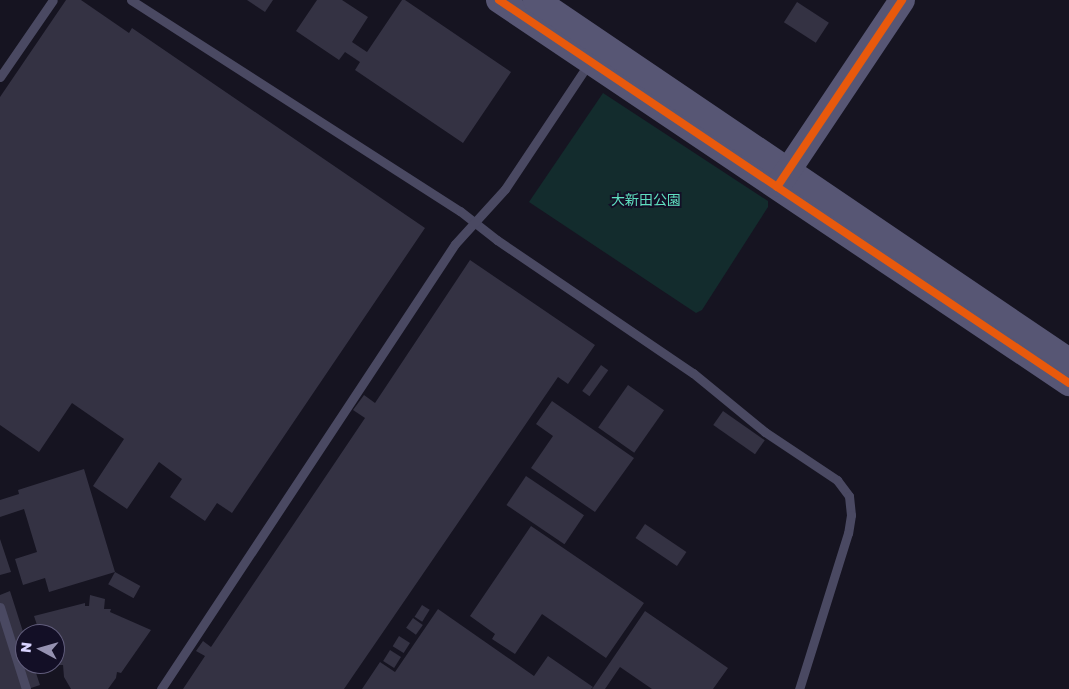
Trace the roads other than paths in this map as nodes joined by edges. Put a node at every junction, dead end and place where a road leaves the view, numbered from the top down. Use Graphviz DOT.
graph roads {
  1 [pos="54,0"];
  2 [pos="131,0"];
  3 [pos="499,0"];
  4 [pos="536,0"];
  5 [pos="902,0"];
  6 [pos="596,52"];
  7 [pos="0,77"];
  8 [pos="782,179"];
  9 [pos="475,223"];
  10 [pos="1069,361"];
  11 [pos="1069,383"];
  12 [pos="0,607"];
  13 [pos="26,689"];
  14 [pos="161,689"];
  15 [pos="799,689"];
  1 -- 7 [label="lane"];
  2 -- 9 [label="lane"];
  3 -- 6 [label="street"];
  4 -- 6 [label="street"];
  5 -- 8 [label="street"];
  6 -- 8 [label="street"];
  6 -- 9 [label="lane"];
  8 -- 10 [label="street"];
  8 -- 11 [label="street"];
  9 -- 14 [label="lane"];
  9 -- 15 [label="lane"];
  12 -- 13 [label="lane"];
}
